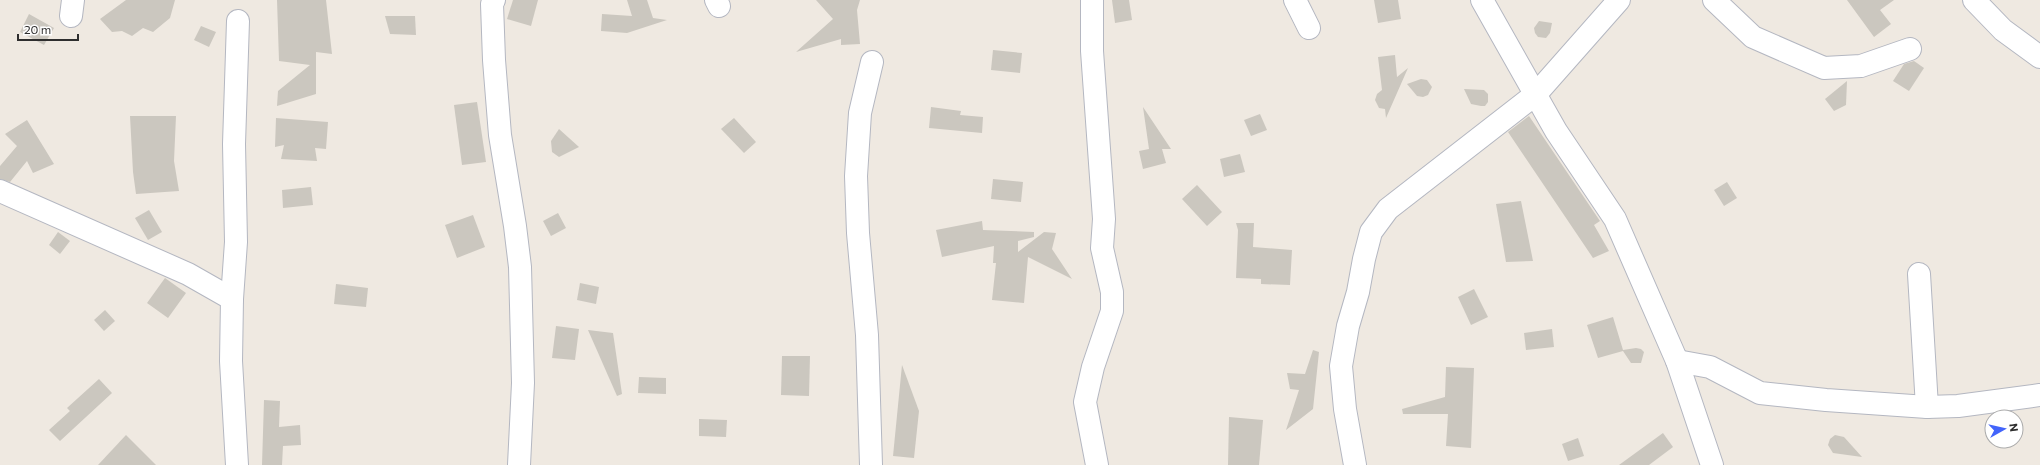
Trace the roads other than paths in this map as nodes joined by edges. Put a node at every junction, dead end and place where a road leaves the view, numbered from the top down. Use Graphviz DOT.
graph roads {
  1 [pos="1092,0"];
  2 [pos="1295,0"];
  3 [pos="1482,0"];
  4 [pos="1620,0"];
  5 [pos="1714,0"];
  6 [pos="1974,0"];
  7 [pos="491,1"];
  8 [pos="238,21"];
  9 [pos="1309,28"];
  10 [pos="1910,49"];
  11 [pos="2040,57"];
  12 [pos="872,62"];
  13 [pos="1536,94"];
  14 [pos="0,191"];
  15 [pos="1919,274"];
  16 [pos="232,299"];
  17 [pos="1677,361"];
  18 [pos="2040,395"];
  19 [pos="1927,407"];
  20 [pos="237,465"];
  21 [pos="519,465"];
  22 [pos="871,465"];
  23 [pos="1097,465"];
  24 [pos="1355,465"];
  25 [pos="1712,465"];
  1 -- 23 [label="street"];
  2 -- 9 [label="street"];
  3 -- 13 [label="street"];
  4 -- 13 [label="street"];
  5 -- 10 [label="street"];
  6 -- 11 [label="street"];
  7 -- 21 [label="street"];
  8 -- 16 [label="street"];
  12 -- 22 [label="street"];
  13 -- 17 [label="street"];
  13 -- 24 [label="street"];
  14 -- 16 [label="street"];
  15 -- 19 [label="street"];
  16 -- 20 [label="street"];
  17 -- 19 [label="street"];
  17 -- 25 [label="street"];
  18 -- 19 [label="street"];
}
